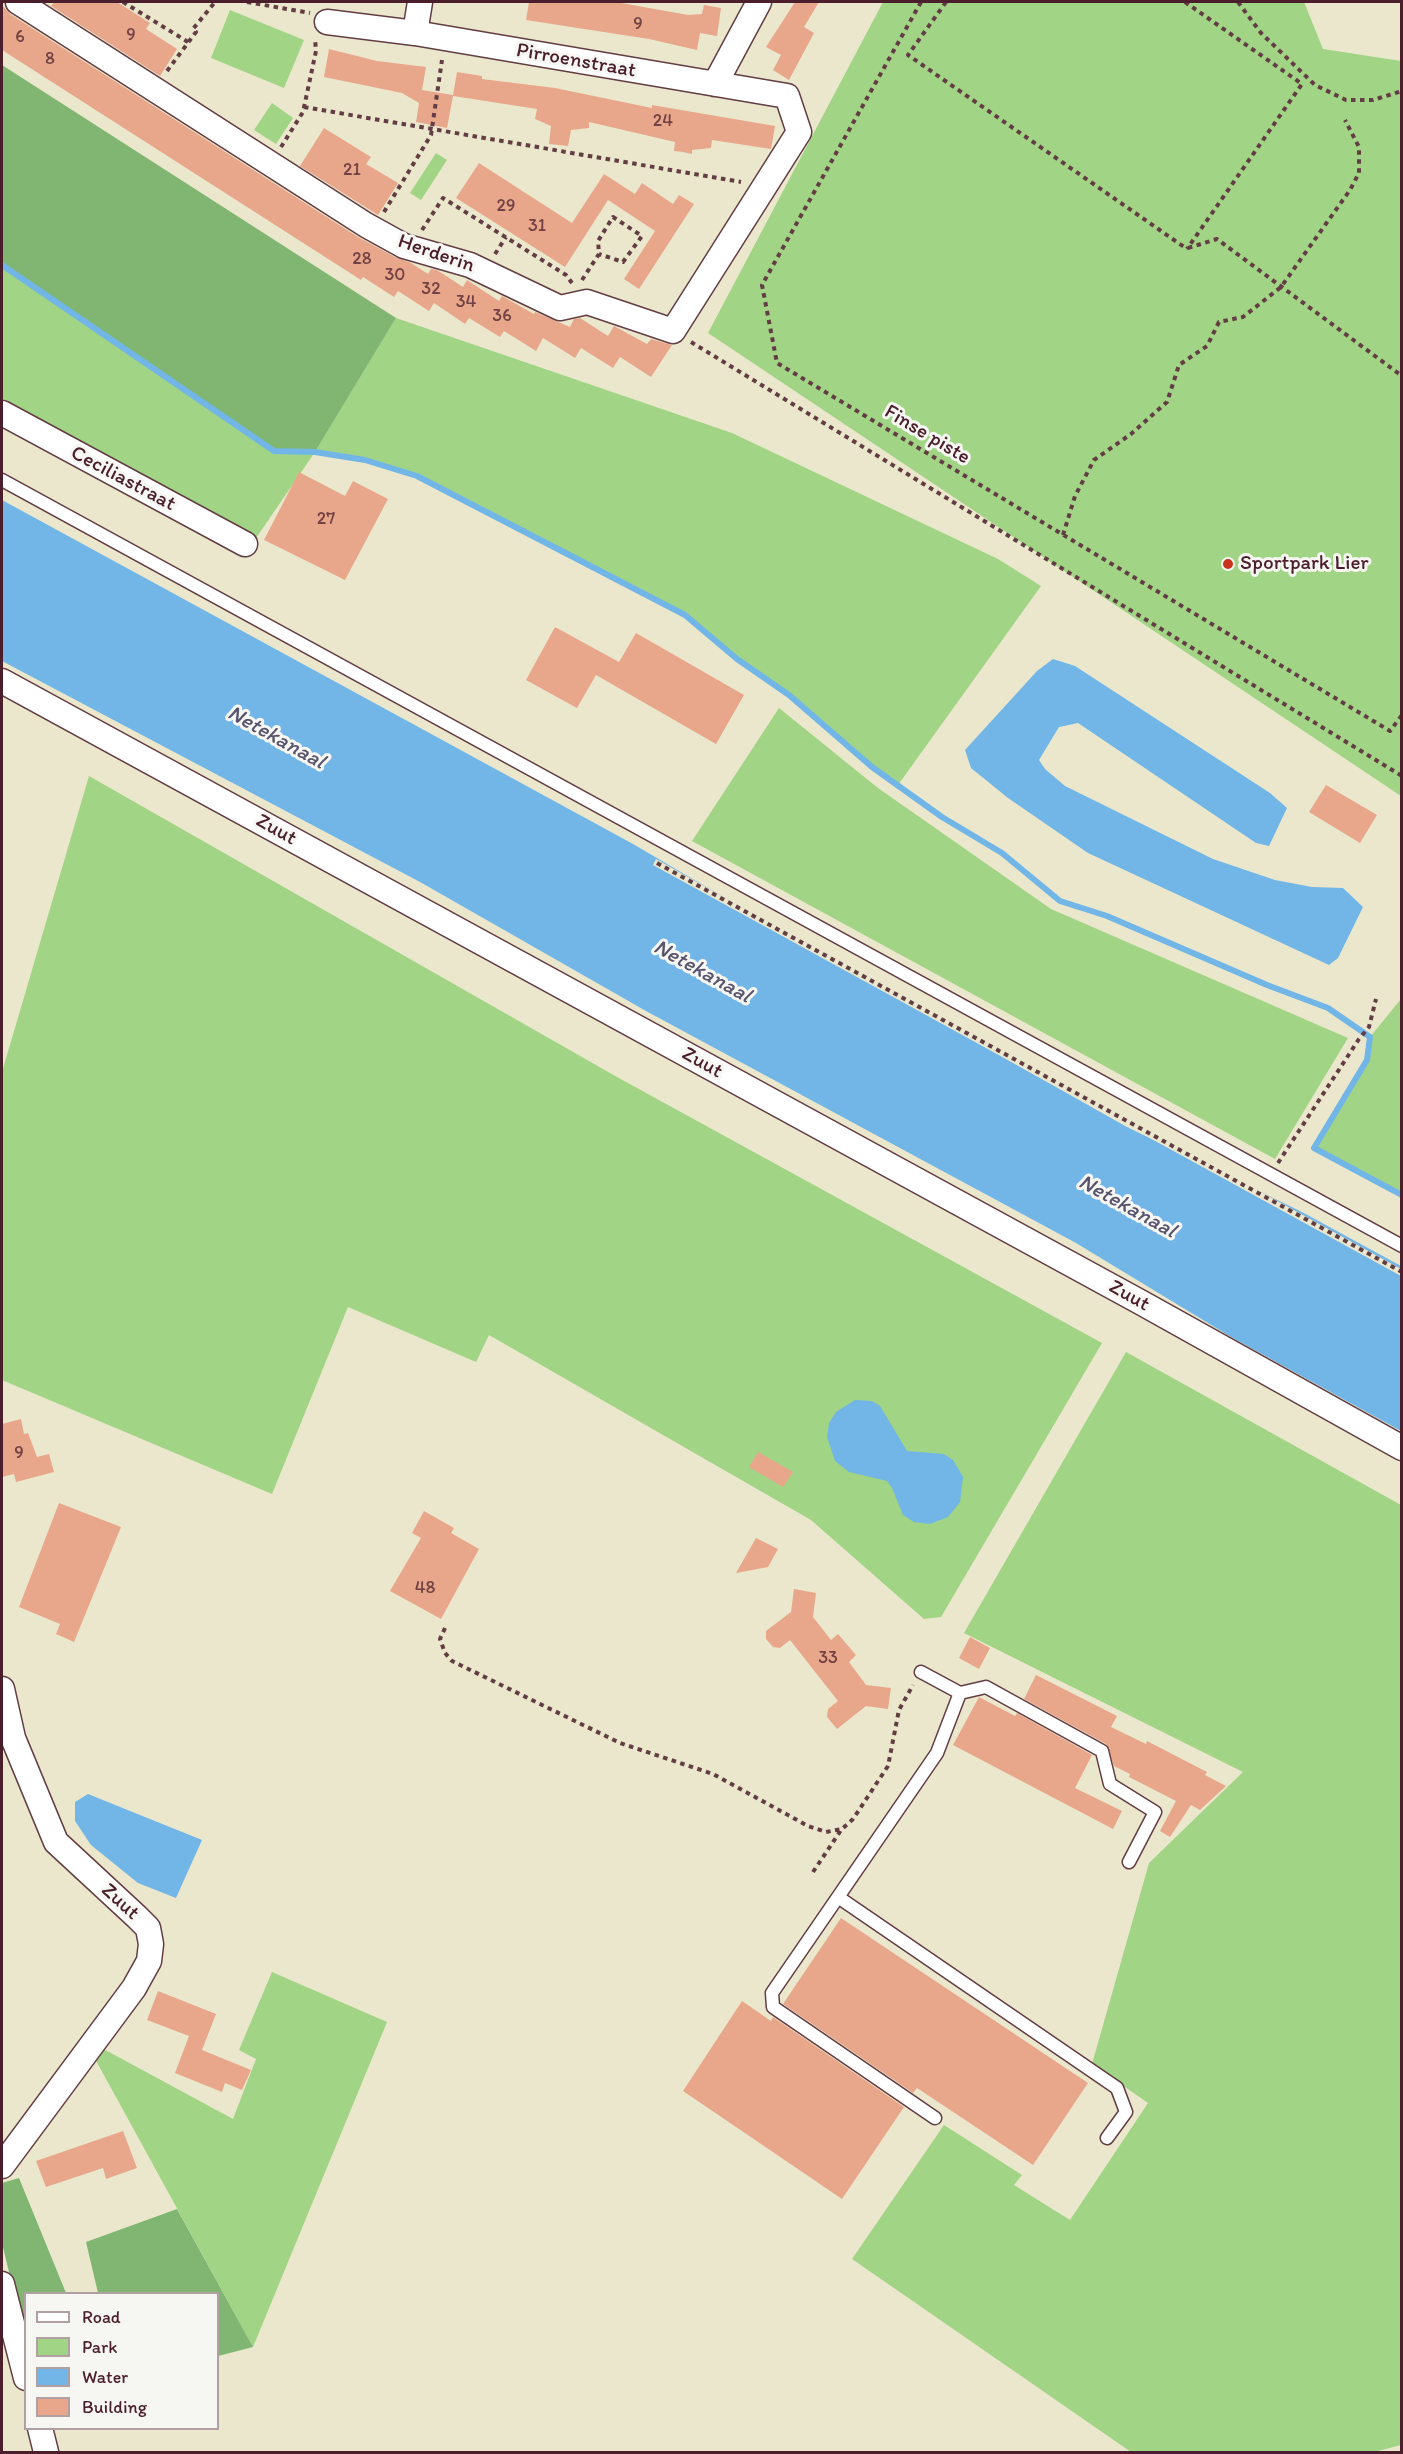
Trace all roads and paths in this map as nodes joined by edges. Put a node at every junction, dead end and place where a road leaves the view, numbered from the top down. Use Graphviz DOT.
graph roads {
  1 [pos="18,2"];
  2 [pos="123,2"];
  3 [pos="215,2"];
  4 [pos="247,2"];
  5 [pos="420,2"];
  6 [pos="759,2"];
  7 [pos="921,2"];
  8 [pos="946,2"];
  9 [pos="1185,2"];
  10 [pos="1238,2"];
  11 [pos="327,22"];
  12 [pos="415,33"];
  13 [pos="445,38"];
  14 [pos="188,42"];
  15 [pos="715,84"];
  16 [pos="154,89"];
  17 [pos="1401,91"];
  18 [pos="304,107"];
  19 [pos="1345,120"];
  20 [pos="433,129"];
  21 [pos="270,163"];
  22 [pos="761,195"];
  23 [pos="373,229"];
  24 [pos="410,248"];
  25 [pos="1187,249"];
  26 [pos="599,254"];
  27 [pos="1281,287"];
  28 [pos="673,331"];
  29 [pos="1401,376"];
  30 [pos="2,413"];
  31 [pos="2,480"];
  32 [pos="1063,535"];
  33 [pos="245,544"];
  34 [pos="2,681"];
  35 [pos="1401,715"];
  36 [pos="1401,776"];
  37 [pos="657,863"];
  38 [pos="1376,999"];
  39 [pos="1272,1174"];
  40 [pos="1401,1246"];
  41 [pos="1401,1272"];
  42 [pos="1401,1448"];
  43 [pos="445,1628"];
  44 [pos="921,1672"];
  45 [pos="2,1689"];
  46 [pos="960,1693"];
  47 [pos="842,1829"];
  48 [pos="1129,1862"];
  49 [pos="813,1872"];
  50 [pos="838,1897"];
  51 [pos="935,2118"];
  52 [pos="1107,2138"];
  53 [pos="2,2166"];
  54 [pos="2,2284"];
  55 [pos="24,2370"];
  56 [pos="40,2430"];
  57 [pos="46,2452"];
  1 -- 16 [label="street, Herderin"];
  2 -- 14 [label="path"];
  3 -- 14 [label="path"];
  4 -- 11 [label="path"];
  5 -- 12 [label="street"];
  6 -- 15 [label="street"];
  7 -- 32 [label="path, Finse piste"];
  8 -- 25 [label="path"];
  9 -- 25 [label="path"];
  10 -- 17 [label="path"];
  11 -- 12 [label="street, Pirroenstraat"];
  11 -- 18 [label="path"];
  12 -- 13 [label="street, Pirroenstraat"];
  13 -- 15 [label="street, Pirroenstraat"];
  13 -- 20 [label="path"];
  14 -- 16 [label="path"];
  15 -- 22 [label="street, Pirroenstraat"];
  16 -- 21 [label="street, Herderin"];
  18 -- 20 [label="path"];
  18 -- 21 [label="path"];
  19 -- 27 [label="path"];
  20 -- 22 [label="path"];
  20 -- 23 [label="path"];
  21 -- 23 [label="street, Herderin"];
  22 -- 28 [label="street"];
  23 -- 24 [label="street, Herderin"];
  24 -- 26 [label="path"];
  24 -- 28 [label="street, Herderin"];
  25 -- 27 [label="path"];
  26 -- 26 [label="path"];
  27 -- 29 [label="path"];
  27 -- 32 [label="path"];
  28 -- 36 [label="path"];
  30 -- 33 [label="street, Ceciliastraat"];
  31 -- 39 [label="lane"];
  32 -- 35 [label="path, Finse piste"];
  34 -- 42 [label="street, Zuut"];
  37 -- 41 [label="path"];
  38 -- 39 [label="path"];
  39 -- 40 [label="lane"];
  43 -- 47 [label="path"];
  44 -- 46 [label="lane"];
  44 -- 47 [label="path"];
  45 -- 53 [label="street, Zuut"];
  46 -- 48 [label="lane"];
  46 -- 50 [label="lane"];
  47 -- 49 [label="path"];
  50 -- 51 [label="lane"];
  50 -- 52 [label="lane"];
  54 -- 55 [label="street"];
  56 -- 57 [label="street"];
}
